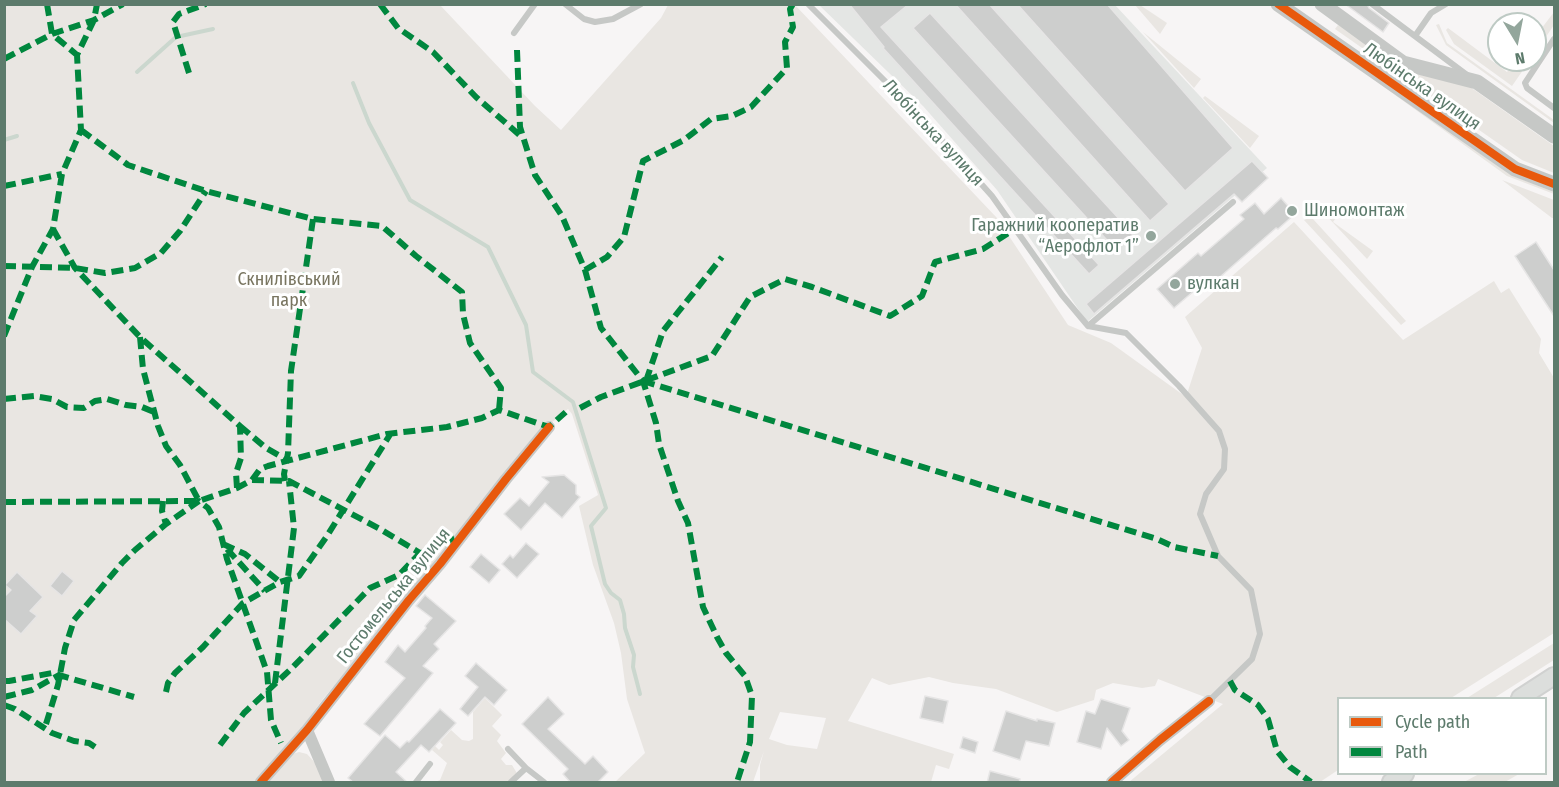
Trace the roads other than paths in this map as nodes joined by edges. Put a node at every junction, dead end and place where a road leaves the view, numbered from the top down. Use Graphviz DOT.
graph roads {
  1 [pos="535,4"];
  2 [pos="565,4"];
  3 [pos="641,4"];
  4 [pos="808,4"];
  5 [pos="1278,4"];
  6 [pos="1322,4"];
  7 [pos="1372,4"];
  8 [pos="1446,4"];
  9 [pos="514,33"];
  10 [pos="1415,36"];
  11 [pos="1554,39"];
  12 [pos="1477,82"];
  13 [pos="1554,108"];
  14 [pos="1554,136"];
  15 [pos="1554,184"];
  16 [pos="1233,202"];
  17 [pos="1088,326"];
  18 [pos="549,427"];
  19 [pos="1554,676"];
  20 [pos="1523,697"];
  21 [pos="1209,701"];
  22 [pos="308,730"];
  23 [pos="508,749"];
  24 [pos="430,764"];
  25 [pos="526,768"];
  26 [pos="261,783"];
  27 [pos="329,783"];
  28 [pos="416,783"];
  29 [pos="511,783"];
  30 [pos="543,783"];
  31 [pos="1112,783"];
  1 -- 9 [label="lane"];
  2 -- 3 [label="lane"];
  4 -- 17 [label="lane, Любінська вулиця"];
  5 -- 15 [label="street, Любінська вулиця"];
  6 -- 12 [label="street, Любінська вулиця"];
  7 -- 10 [label="lane, Любінська вулиця"];
  8 -- 10 [label="lane"];
  10 -- 12 [label="lane, Любінська вулиця"];
  11 -- 13 [label="lane"];
  12 -- 14 [label="street, Любінська вулиця"];
  16 -- 17 [label="lane"];
  17 -- 21 [label="lane"];
  18 -- 22 [label="street, Гостомельська вулиця"];
  19 -- 20 [label="main road"];
  21 -- 31 [label="street"];
  22 -- 26 [label="street, Гостомельська вулиця"];
  22 -- 27 [label="street"];
  23 -- 25 [label="lane"];
  24 -- 28 [label="lane"];
  25 -- 29 [label="lane"];
  25 -- 30 [label="lane"];
}
